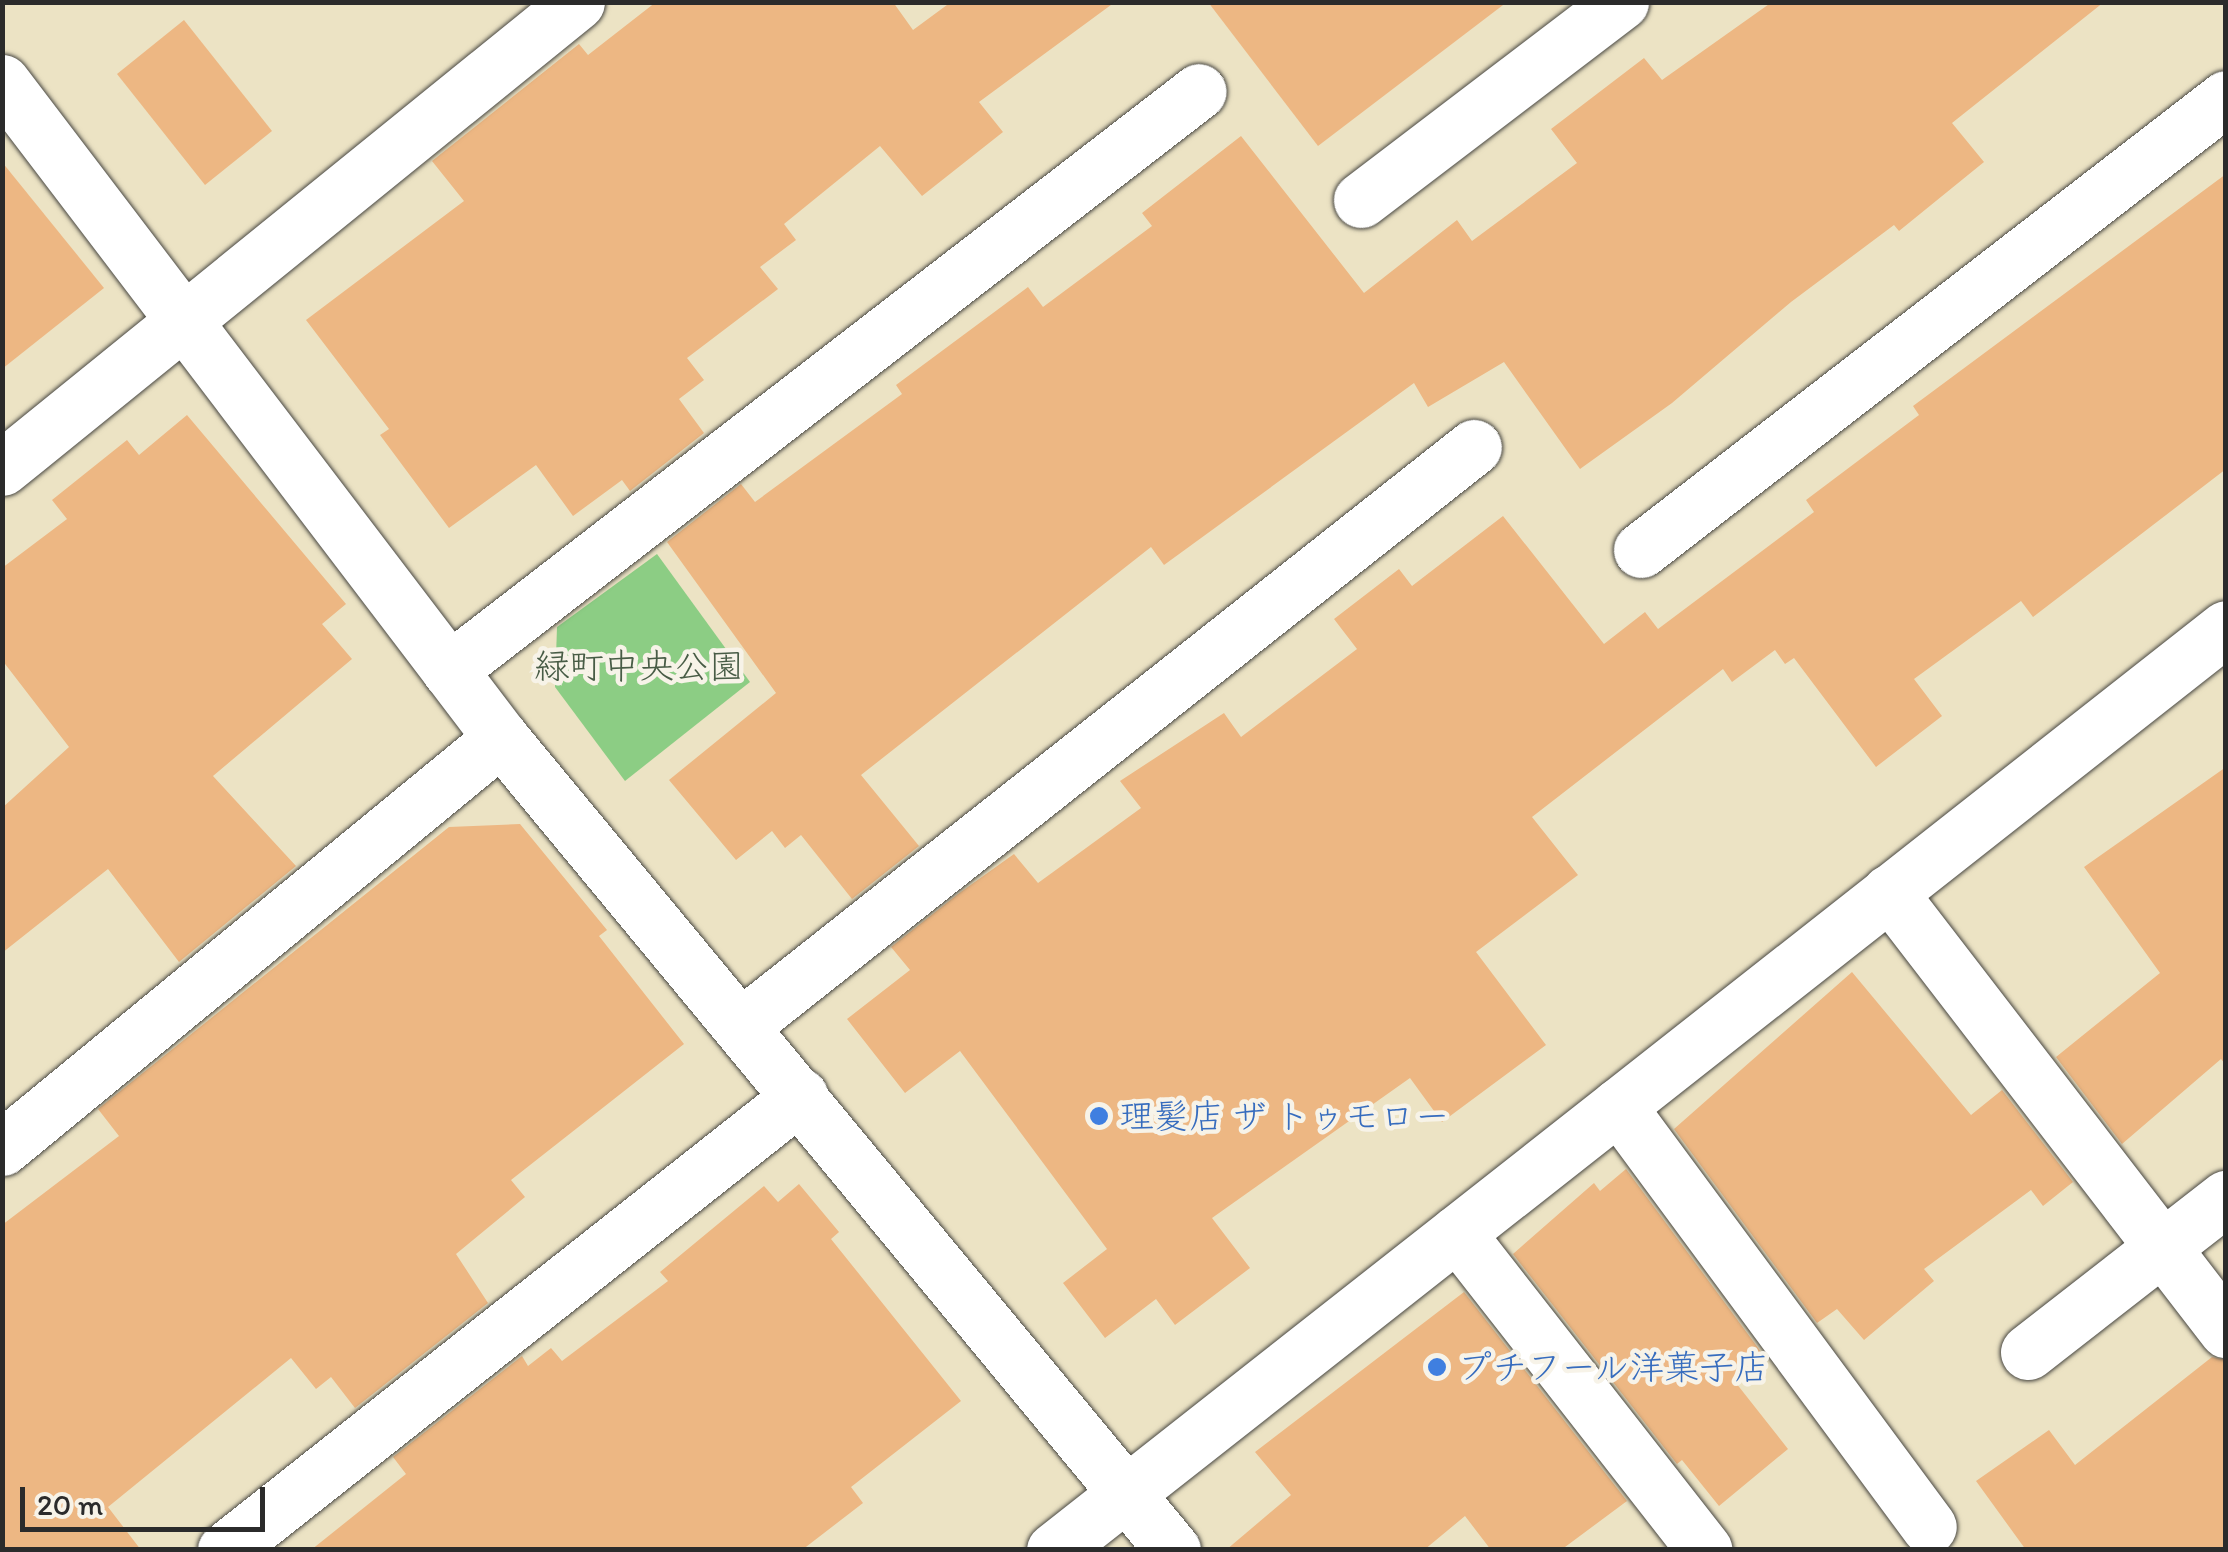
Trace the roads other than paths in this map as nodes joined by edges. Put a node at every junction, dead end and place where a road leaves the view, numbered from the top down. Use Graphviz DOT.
graph roads {
  1 [pos="577,2"];
  2 [pos="1621,2"];
  3 [pos="2,82"];
  4 [pos="1199,91"];
  5 [pos="2226,98"];
  6 [pos="1360,200"];
  7 [pos="186,323"];
  8 [pos="1474,447"];
  9 [pos="2,468"];
  10 [pos="1642,550"];
  11 [pos="2226,628"];
  12 [pos="449,670"];
  13 [pos="501,738"];
  14 [pos="1888,892"];
  15 [pos="741,1026"];
  16 [pos="800,1096"];
  17 [pos="1618,1106"];
  18 [pos="2,1148"];
  19 [pos="2226,1198"];
  20 [pos="1456,1233"];
  21 [pos="2160,1249"];
  22 [pos="2226,1330"];
  23 [pos="2028,1352"];
  24 [pos="1128,1492"];
  25 [pos="1929,1527"];
  26 [pos="225,1550"];
  27 [pos="1054,1550"];
  28 [pos="1173,1550"];
  29 [pos="1705,1550"];
  1 -- 7 [label="street"];
  2 -- 6 [label="street"];
  3 -- 7 [label="street"];
  4 -- 12 [label="street"];
  5 -- 10 [label="street"];
  7 -- 9 [label="street"];
  7 -- 12 [label="street"];
  8 -- 15 [label="street"];
  11 -- 14 [label="street"];
  12 -- 13 [label="street"];
  13 -- 15 [label="street"];
  13 -- 18 [label="street"];
  14 -- 17 [label="street"];
  14 -- 21 [label="street"];
  15 -- 16 [label="street"];
  16 -- 24 [label="street"];
  16 -- 26 [label="street"];
  17 -- 20 [label="street"];
  17 -- 25 [label="street"];
  19 -- 21 [label="street"];
  20 -- 24 [label="street"];
  20 -- 29 [label="street"];
  21 -- 22 [label="street"];
  21 -- 23 [label="street"];
  24 -- 27 [label="street"];
  24 -- 28 [label="street"];
}
